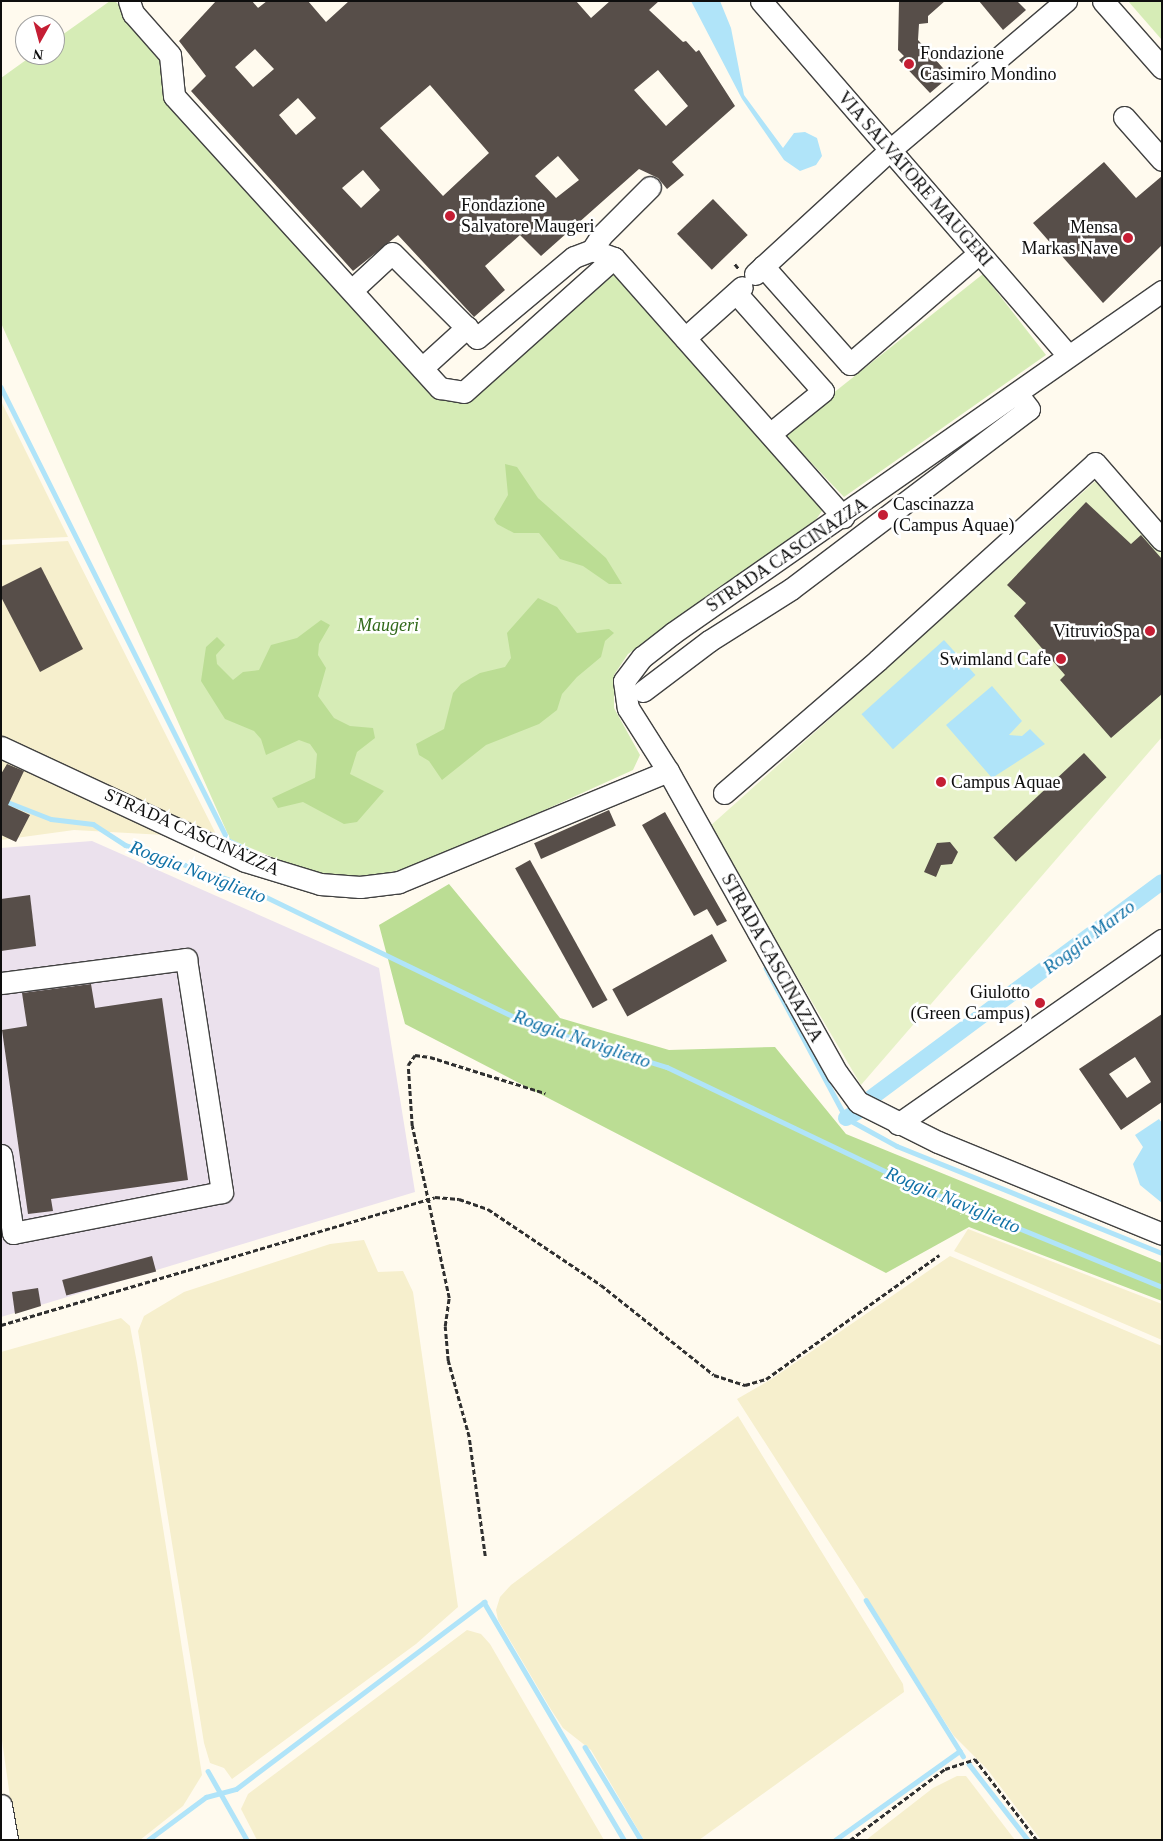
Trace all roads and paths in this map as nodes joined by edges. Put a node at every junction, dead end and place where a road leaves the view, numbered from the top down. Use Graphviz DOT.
graph roads {
  1 [pos="128,1"];
  2 [pos="761,1"];
  3 [pos="1066,1"];
  4 [pos="1103,1"];
  5 [pos="1161,65"];
  6 [pos="1124,117"];
  7 [pos="890,150"];
  8 [pos="1162,160"];
  9 [pos="650,187"];
  10 [pos="592,250"];
  11 [pos="979,253"];
  12 [pos="614,258"];
  13 [pos="749,280"];
  14 [pos="352,290"];
  15 [pos="1162,291"];
  16 [pos="467,327"];
  17 [pos="685,338"];
  18 [pos="1068,356"];
  19 [pos="422,368"];
  20 [pos="1018,395"];
  21 [pos="770,433"];
  22 [pos="902,476"];
  23 [pos="916,494"];
  24 [pos="843,517"];
  25 [pos="1162,540"];
  26 [pos="772,566"];
  27 [pos="791,589"];
  28 [pos="673,633"];
  29 [pos="692,654"];
  30 [pos="643,691"];
  31 [pos="1,747"];
  32 [pos="668,771"];
  33 [pos="724,793"];
  34 [pos="1162,940"];
  35 [pos="1,983"];
  36 [pos="545,1093"];
  37 [pos="898,1124"];
  38 [pos="1,1155"];
  39 [pos="427,1200"];
  40 [pos="1162,1234"];
  41 [pos="939,1255"];
  42 [pos="1,1325"];
  43 [pos="485,1556"];
  44 [pos="1,1805"];
  45 [pos="7,1840"];
  46 [pos="850,1840"];
  47 [pos="1037,1840"];
  1 -- 14 [label="street"];
  2 -- 7 [label="street, VIA SALVATORE MAUGERI"];
  3 -- 7 [label="street"];
  4 -- 5 [label="street"];
  6 -- 8 [label="street"];
  7 -- 11 [label="street, VIA SALVATORE MAUGERI"];
  7 -- 13 [label="street"];
  9 -- 10 [label="street"];
  10 -- 12 [label="street"];
  10 -- 16 [label="street"];
  11 -- 13 [label="street"];
  11 -- 18 [label="street, VIA SALVATORE MAUGERI"];
  12 -- 17 [label="street"];
  12 -- 19 [label="street"];
  13 -- 17 [label="street"];
  13 -- 21 [label="street"];
  14 -- 16 [label="street"];
  14 -- 19 [label="street"];
  15 -- 18 [label="street, STRADA CASCINAZZA"];
  16 -- 19 [label="street"];
  17 -- 21 [label="street"];
  18 -- 20 [label="street, STRADA CASCINAZZA"];
  20 -- 22 [label="street, STRADA CASCINAZZA"];
  20 -- 23 [label="street"];
  21 -- 24 [label="street"];
  22 -- 23 [label="street"];
  22 -- 24 [label="street, STRADA CASCINAZZA"];
  23 -- 27 [label="street"];
  24 -- 26 [label="street, STRADA CASCINAZZA"];
  25 -- 33 [label="street"];
  26 -- 27 [label="street"];
  26 -- 28 [label="street, STRADA CASCINAZZA"];
  27 -- 29 [label="street"];
  28 -- 29 [label="street"];
  28 -- 32 [label="street, STRADA CASCINAZZA"];
  29 -- 30 [label="street"];
  31 -- 32 [label="street, STRADA CASCINAZZA"];
  32 -- 37 [label="street, STRADA CASCINAZZA"];
  34 -- 37 [label="street"];
  35 -- 38 [label="street"];
  36 -- 39 [label="path"];
  37 -- 40 [label="street, STRADA CASCINAZZA"];
  39 -- 41 [label="path"];
  39 -- 42 [label="path"];
  39 -- 43 [label="path"];
  44 -- 45 [label="street"];
  46 -- 47 [label="path"];
}
